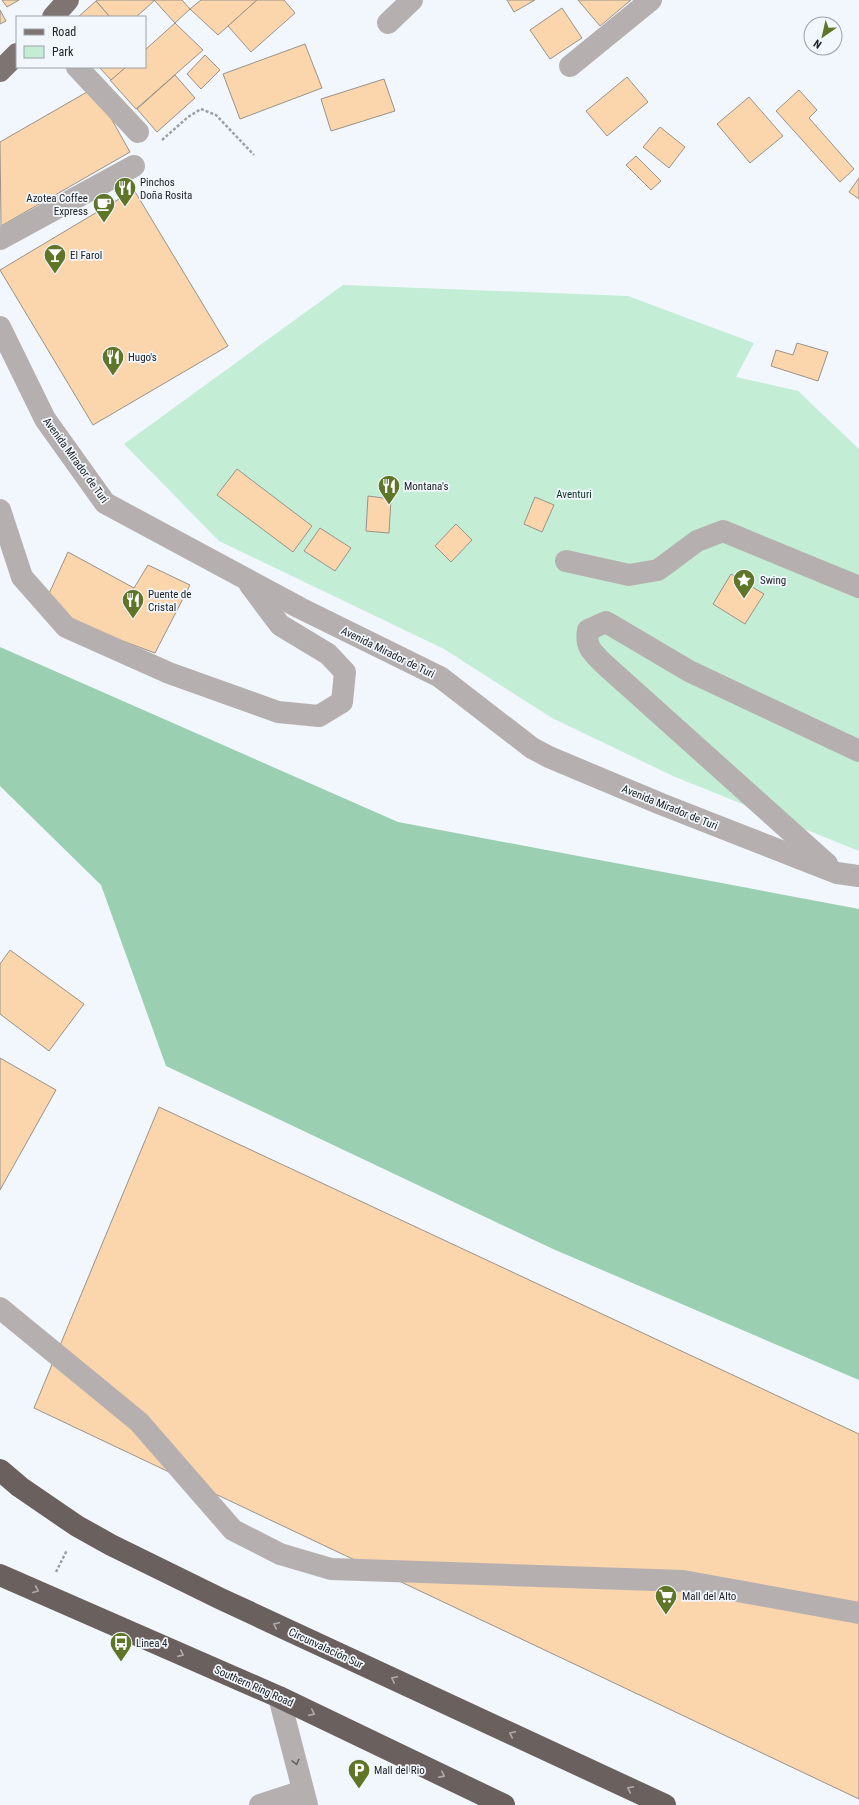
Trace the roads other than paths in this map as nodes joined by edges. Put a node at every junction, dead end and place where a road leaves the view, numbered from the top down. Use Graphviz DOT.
graph roads {
  1 [pos="68,0"];
  2 [pos="412,0"];
  3 [pos="651,0"];
  4 [pos="54,16"];
  5 [pos="388,23"];
  6 [pos="16,55"];
  7 [pos="570,66"];
  8 [pos="78,68"];
  9 [pos="0,71"];
  10 [pos="138,132"];
  11 [pos="134,166"];
  12 [pos="0,239"];
  13 [pos="0,327"];
  14 [pos="0,510"];
  15 [pos="566,561"];
  16 [pos="246,580"];
  17 [pos="859,587"];
  18 [pos="859,751"];
  19 [pos="837,873"];
  20 [pos="859,876"];
  21 [pos="0,1308"];
  22 [pos="0,1470"];
  23 [pos="0,1575"];
  24 [pos="859,1613"];
  25 [pos="279,1697"];
  26 [pos="305,1798"];
  27 [pos="260,1805"];
  28 [pos="504,1805"];
  29 [pos="665,1805"];
  1 -- 4 [label="main road"];
  2 -- 5 [label="street"];
  3 -- 7 [label="street"];
  6 -- 9 [label="main road"];
  8 -- 10 [label="street"];
  11 -- 12 [label="street"];
  13 -- 16 [label="street, Avenida Mirador de Turi"];
  14 -- 16 [label="street"];
  15 -- 17 [label="street"];
  16 -- 19 [label="street, Avenida Mirador de Turi"];
  18 -- 19 [label="street"];
  19 -- 20 [label="street, Avenida Mirador de Turi"];
  21 -- 24 [label="street"];
  29 -- 22 [label="highway, Circunvalación Sur, one-way"];
  23 -- 25 [label="highway, Southern Ring Road, one-way"];
  25 -- 26 [label="street, one-way"];
  25 -- 28 [label="highway, Southern Ring Road, one-way"];
  26 -- 27 [label="street"];
}
